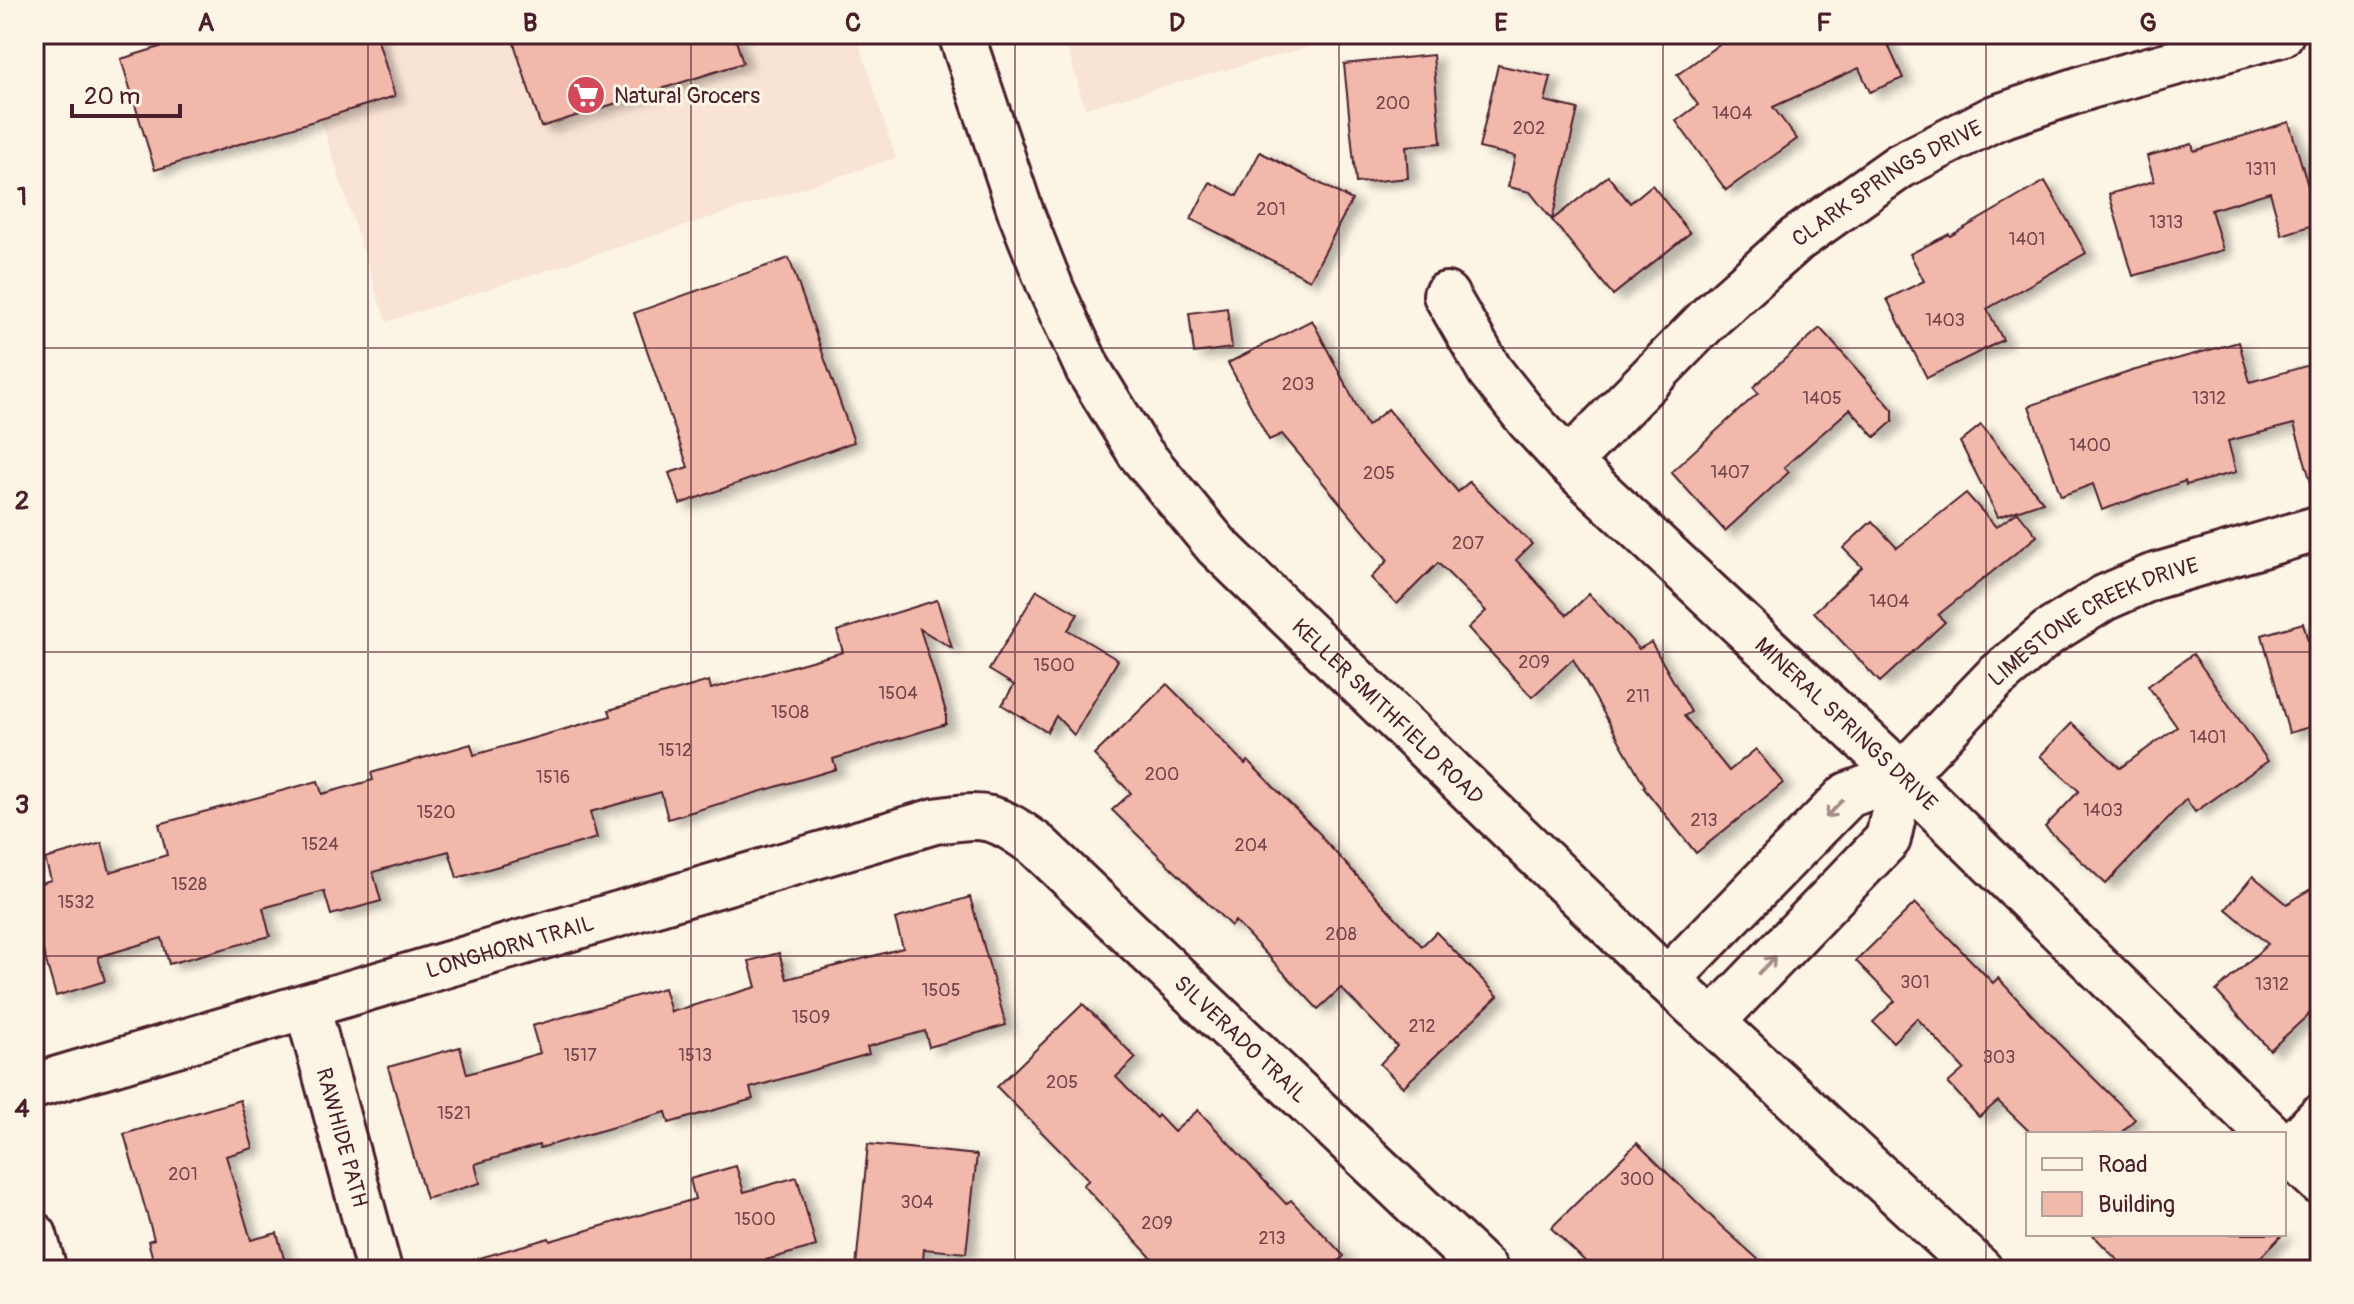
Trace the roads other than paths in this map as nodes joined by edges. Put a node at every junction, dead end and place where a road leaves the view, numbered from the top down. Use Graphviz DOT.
graph roads {
  1 [pos="961,34"];
  2 [pos="2281,34"];
  3 [pos="1446,295"];
  4 [pos="1568,462"];
  5 [pos="2320,528"];
  6 [pos="1902,775"];
  7 [pos="989,817"];
  8 [pos="1667,980"];
  9 [pos="307,1006"];
  10 [pos="1713,1021"];
  11 [pos="34,1086"];
  12 [pos="2320,1117"];
  13 [pos="2267,1132"];
  14 [pos="2286,1141"];
  15 [pos="2286,1151"];
  16 [pos="2320,1182"];
  17 [pos="34,1235"];
  18 [pos="44,1270"];
  19 [pos="379,1270"];
  20 [pos="1485,1270"];
  21 [pos="1980,1270"];
  1 -- 8 [label="street, KELLER SMITHFIELD ROAD"];
  2 -- 4 [label="street, CLARK SPRINGS DRIVE"];
  3 -- 4 [label="street, MINERAL SPRINGS DRIVE"];
  4 -- 6 [label="street, MINERAL SPRINGS DRIVE"];
  5 -- 6 [label="street, LIMESTONE CREEK DRIVE"];
  6 -- 8 [label="street, LIMESTONE CREEK DRIVE, one-way"];
  10 -- 6 [label="street, one-way"];
  6 -- 13 [label="street, MINERAL SPRINGS DRIVE"];
  7 -- 9 [label="street, LONGHORN TRAIL"];
  7 -- 20 [label="street, SILVERADO TRAIL"];
  8 -- 10 [label="street, KELLER SMITHFIELD ROAD"];
  9 -- 11 [label="street, LONGHORN TRAIL"];
  9 -- 19 [label="street, RAWHIDE PATH"];
  10 -- 21 [label="street, KELLER SMITHFIELD ROAD"];
  12 -- 14 [label="street"];
  15 -- 16 [label="street, MINERAL SPRINGS DRIVE"];
  17 -- 18 [label="street"];
}
